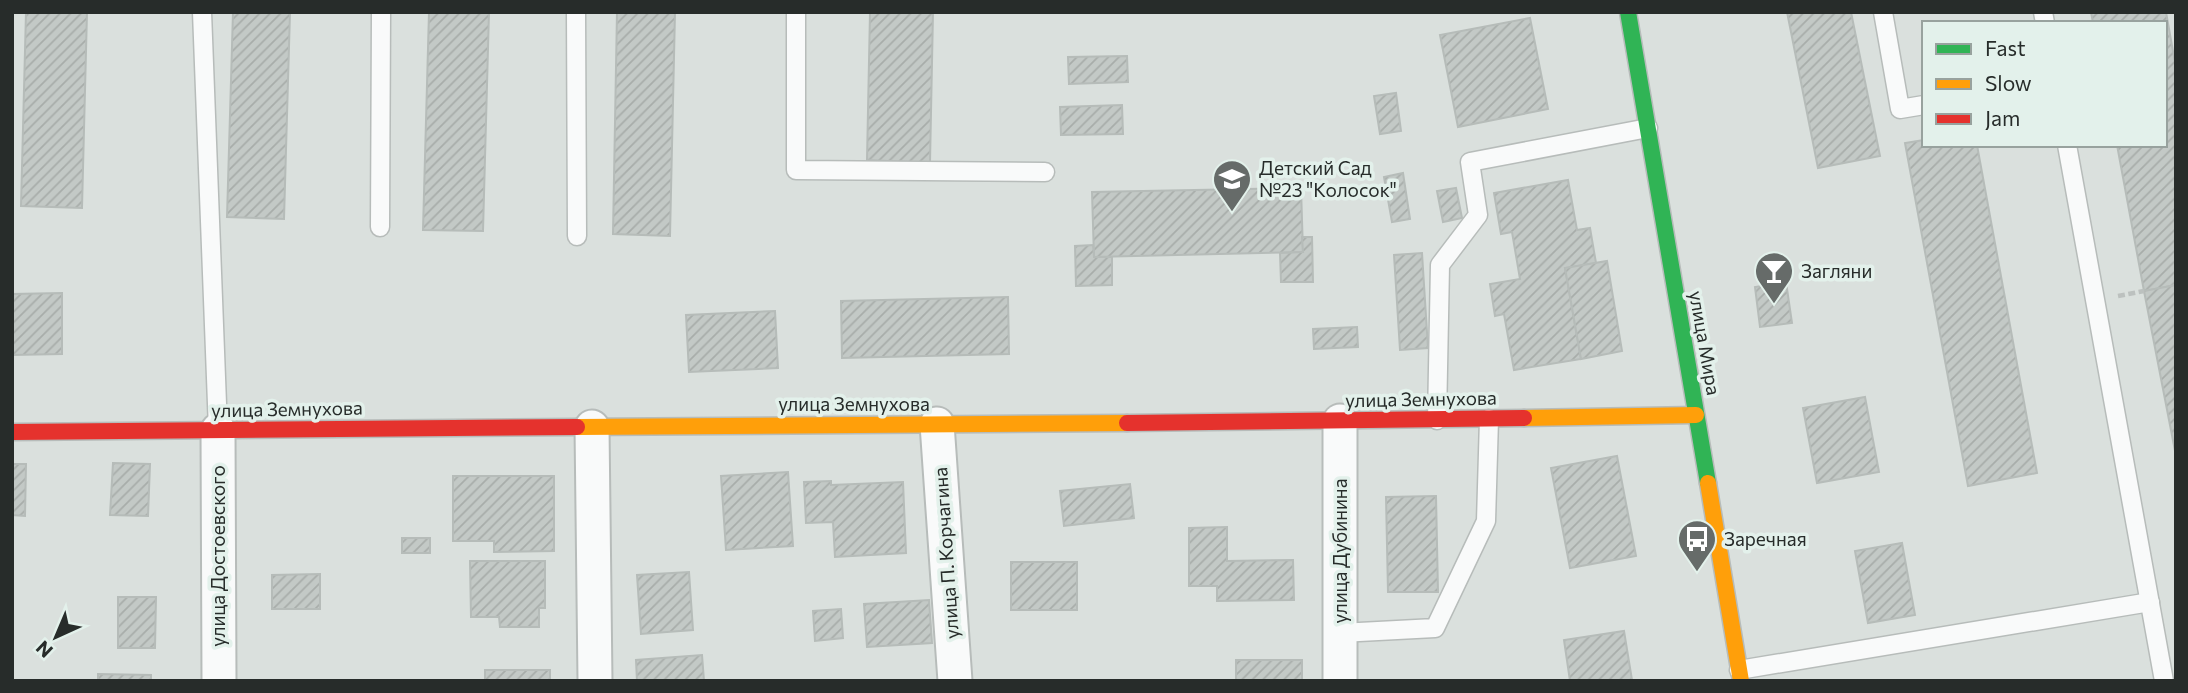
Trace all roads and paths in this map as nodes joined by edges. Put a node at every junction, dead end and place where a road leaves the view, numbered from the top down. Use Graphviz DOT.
graph roads {
  1 [pos="202,12"];
  2 [pos="381,12"];
  3 [pos="576,12"];
  4 [pos="796,12"];
  5 [pos="1628,12"];
  6 [pos="1883,12"];
  7 [pos="1922,105"];
  8 [pos="1648,128"];
  9 [pos="2067,147"];
  10 [pos="1045,172"];
  11 [pos="380,228"];
  12 [pos="577,236"];
  13 [pos="1696,415"];
  14 [pos="1489,419"];
  15 [pos="1437,420"];
  16 [pos="1340,421"];
  17 [pos="937,424"];
  18 [pos="592,427"];
  19 [pos="218,430"];
  20 [pos="12,432"];
  21 [pos="2150,602"];
  22 [pos="1340,633"];
  23 [pos="1740,675"];
  24 [pos="219,681"];
  25 [pos="595,681"];
  26 [pos="955,681"];
  27 [pos="1339,681"];
  28 [pos="2164,681"];
  1 -- 19 [label="lane"];
  2 -- 11 [label="lane"];
  3 -- 12 [label="lane"];
  4 -- 10 [label="lane"];
  5 -- 8 [label="street, улица Мира"];
  6 -- 7 [label="lane"];
  8 -- 13 [label="street, улица Мира"];
  8 -- 15 [label="lane"];
  9 -- 21 [label="lane"];
  13 -- 14 [label="street, улица Земнухова"];
  13 -- 23 [label="street, улица Мира"];
  14 -- 15 [label="street, улица Земнухова"];
  14 -- 22 [label="lane"];
  15 -- 16 [label="street, улица Земнухова"];
  16 -- 17 [label="street, улица Земнухова"];
  16 -- 22 [label="street, улица Дубинина"];
  17 -- 18 [label="street, улица Земнухова"];
  17 -- 26 [label="street, улица П. Корчагина"];
  18 -- 19 [label="street, улица Земнухова"];
  18 -- 25 [label="street"];
  19 -- 20 [label="street, улица Земнухова"];
  19 -- 24 [label="street, улица Достоевского"];
  21 -- 23 [label="lane"];
  21 -- 28 [label="lane"];
  22 -- 27 [label="street, улица Дубинина"];
}
